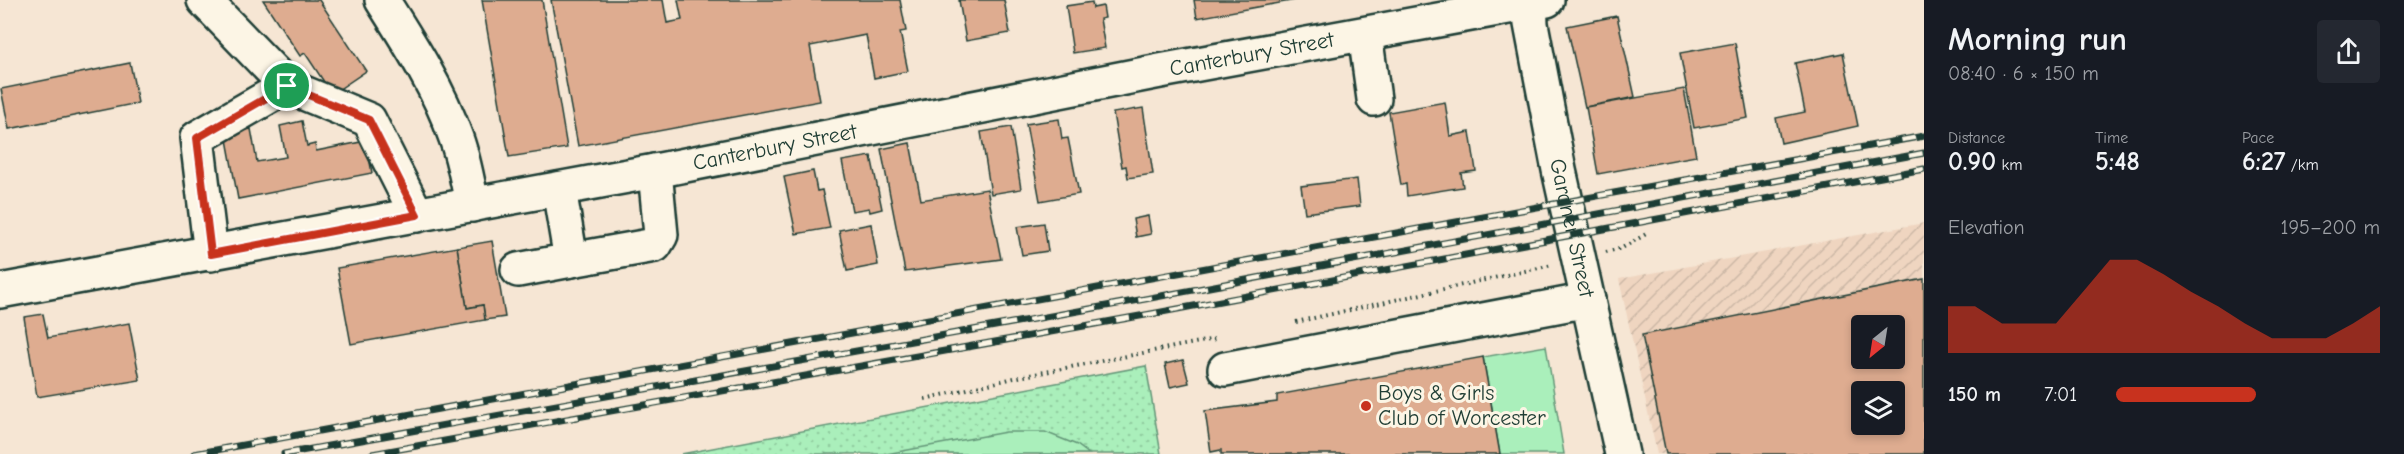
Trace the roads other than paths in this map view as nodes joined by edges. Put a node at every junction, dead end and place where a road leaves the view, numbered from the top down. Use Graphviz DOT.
graph roads {
  1 [pos="204,0"];
  2 [pos="382,0"];
  3 [pos="1536,1"];
  4 [pos="1365,34"];
  5 [pos="287,86"];
  6 [pos="1374,99"];
  7 [pos="655,171"];
  8 [pos="559,189"];
  9 [pos="472,205"];
  10 [pos="417,215"];
  11 [pos="211,254"];
  12 [pos="571,260"];
  13 [pos="518,270"];
  14 [pos="0,291"];
  15 [pos="1588,300"];
  16 [pos="1222,354"];
  17 [pos="1622,454"];
  1 -- 5 [label="street"];
  2 -- 9 [label="street"];
  3 -- 4 [label="street, Canterbury Street"];
  3 -- 15 [label="street, Gardner Street"];
  4 -- 6 [label="street"];
  4 -- 7 [label="street, Canterbury Street"];
  5 -- 10 [label="street"];
  5 -- 11 [label="street"];
  7 -- 8 [label="street, Canterbury Street"];
  7 -- 12 [label="street"];
  8 -- 9 [label="street, Canterbury Street"];
  8 -- 12 [label="street"];
  9 -- 10 [label="street, Canterbury Street"];
  10 -- 11 [label="street, Canterbury Street"];
  11 -- 14 [label="street, Canterbury Street"];
  12 -- 13 [label="street"];
  15 -- 16 [label="street"];
  15 -- 17 [label="street, Gardner Street"];
}
